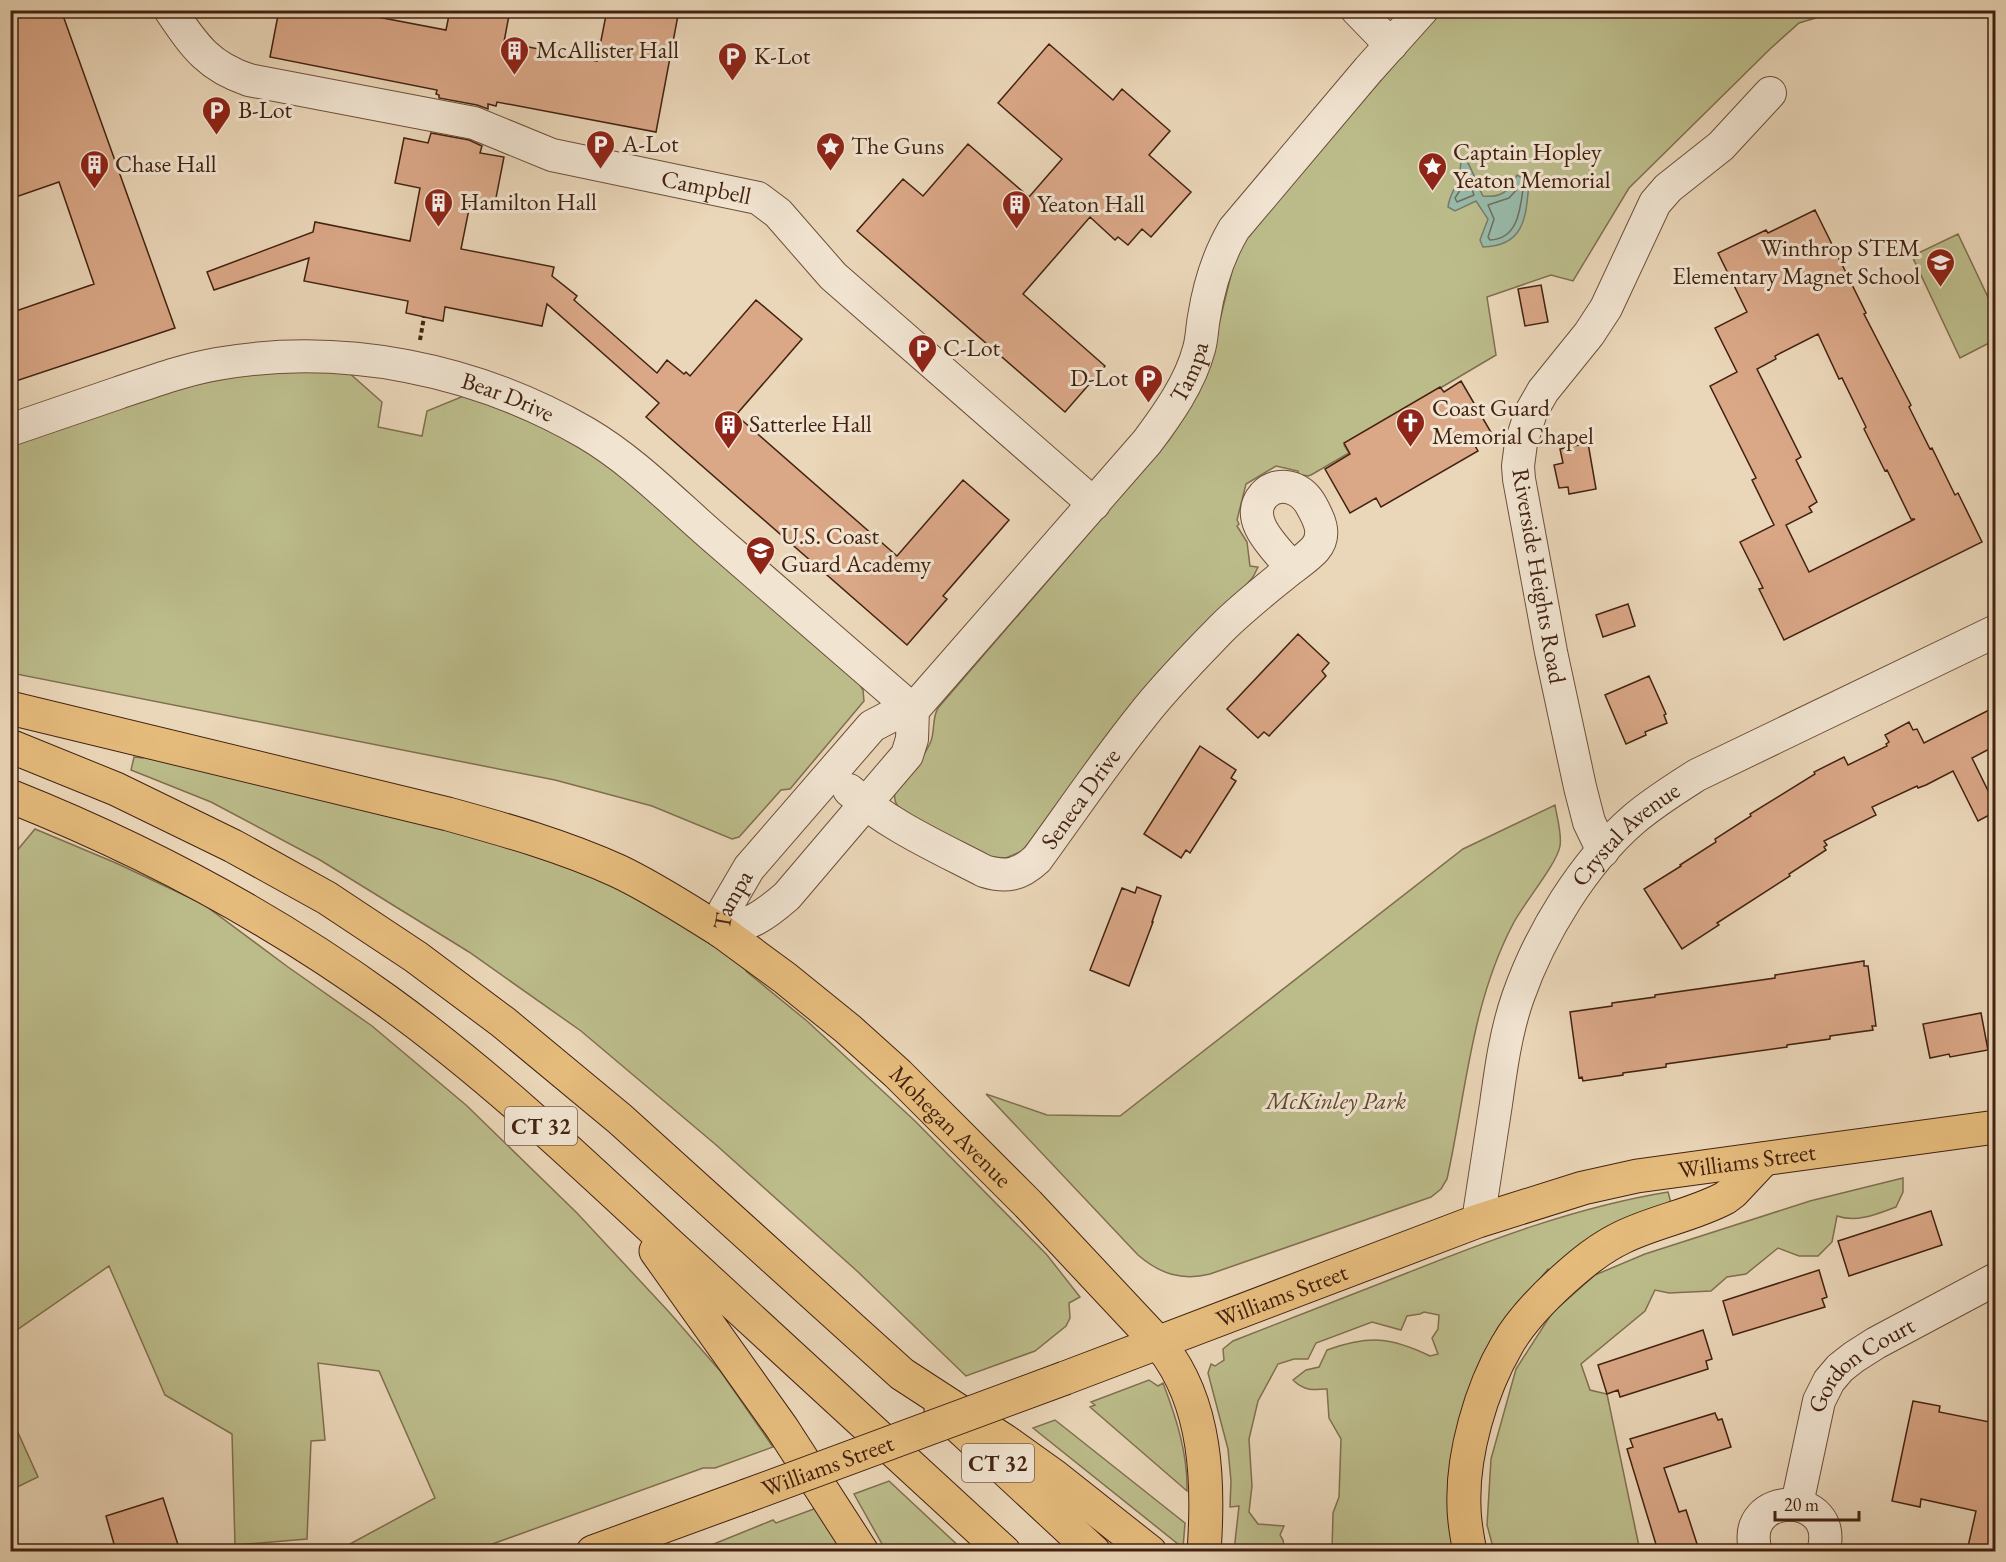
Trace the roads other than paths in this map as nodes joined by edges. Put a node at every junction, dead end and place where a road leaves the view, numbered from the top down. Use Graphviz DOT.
graph roads {
  1 [pos="170,10"];
  2 [pos="1357,10"];
  3 [pos="1422,10"];
  4 [pos="1390,45"];
  5 [pos="1770,93"];
  6 [pos="10,430"];
  7 [pos="1094,504"];
  8 [pos="1292,568"];
  9 [pos="1995,631"];
  10 [pos="10,708"];
  11 [pos="913,710"];
  12 [pos="10,746"];
  13 [pos="831,774"];
  14 [pos="10,796"];
  15 [pos="864,804"];
  16 [pos="1603,851"];
  17 [pos="721,931"];
  18 [pos="1995,1127"];
  19 [pos="1764,1159"];
  20 [pos="613,1192"];
  21 [pos="1478,1221"];
  22 [pos="1995,1279"];
  23 [pos="1159,1343"];
  24 [pos="902,1374"];
  25 [pos="1797,1504"];
  26 [pos="593,1551"];
  27 [pos="862,1551"];
  28 [pos="1004,1551"];
  29 [pos="1094,1551"];
  30 [pos="1150,1551"];
  31 [pos="1204,1551"];
  32 [pos="1470,1551"];
  33 [pos="1756,1551"];
  34 [pos="1823,1551"];
  1 -- 7 [label="street, Campbell"];
  2 -- 4 [label="street"];
  3 -- 4 [label="street, Tampa"];
  4 -- 7 [label="street, Tampa"];
  5 -- 16 [label="street, Riverside Heights Road"];
  6 -- 11 [label="street, Bear Drive"];
  7 -- 11 [label="street, Tampa"];
  8 -- 15 [label="street, Seneca Drive"];
  9 -- 16 [label="street, Crystal Avenue"];
  10 -- 17 [label="main road, Mohegan Avenue"];
  11 -- 13 [label="street, Tampa"];
  11 -- 15 [label="street, Tampa"];
  12 -- 24 [label="main road, CT 32"];
  13 -- 15 [label="street, Seneca Drive"];
  13 -- 17 [label="street, Tampa"];
  14 -- 20 [label="main road, CT 32"];
  15 -- 17 [label="street, Tampa"];
  16 -- 21 [label="street, Crystal Avenue"];
  17 -- 23 [label="main road, Mohegan Avenue"];
  18 -- 19 [label="main road, Williams Street"];
  19 -- 21 [label="main road, Williams Street"];
  19 -- 32 [label="main road"];
  20 -- 27 [label="main road"];
  20 -- 28 [label="main road, CT 32"];
  21 -- 23 [label="main road, Williams Street"];
  22 -- 25 [label="street, Gordon Court"];
  23 -- 26 [label="main road, Williams Street, bridge"];
  23 -- 31 [label="main road, Mohegan Avenue"];
  24 -- 29 [label="main road, CT 32"];
  24 -- 30 [label="main road"];
  25 -- 33 [label="street"];
  25 -- 34 [label="street"];
}
